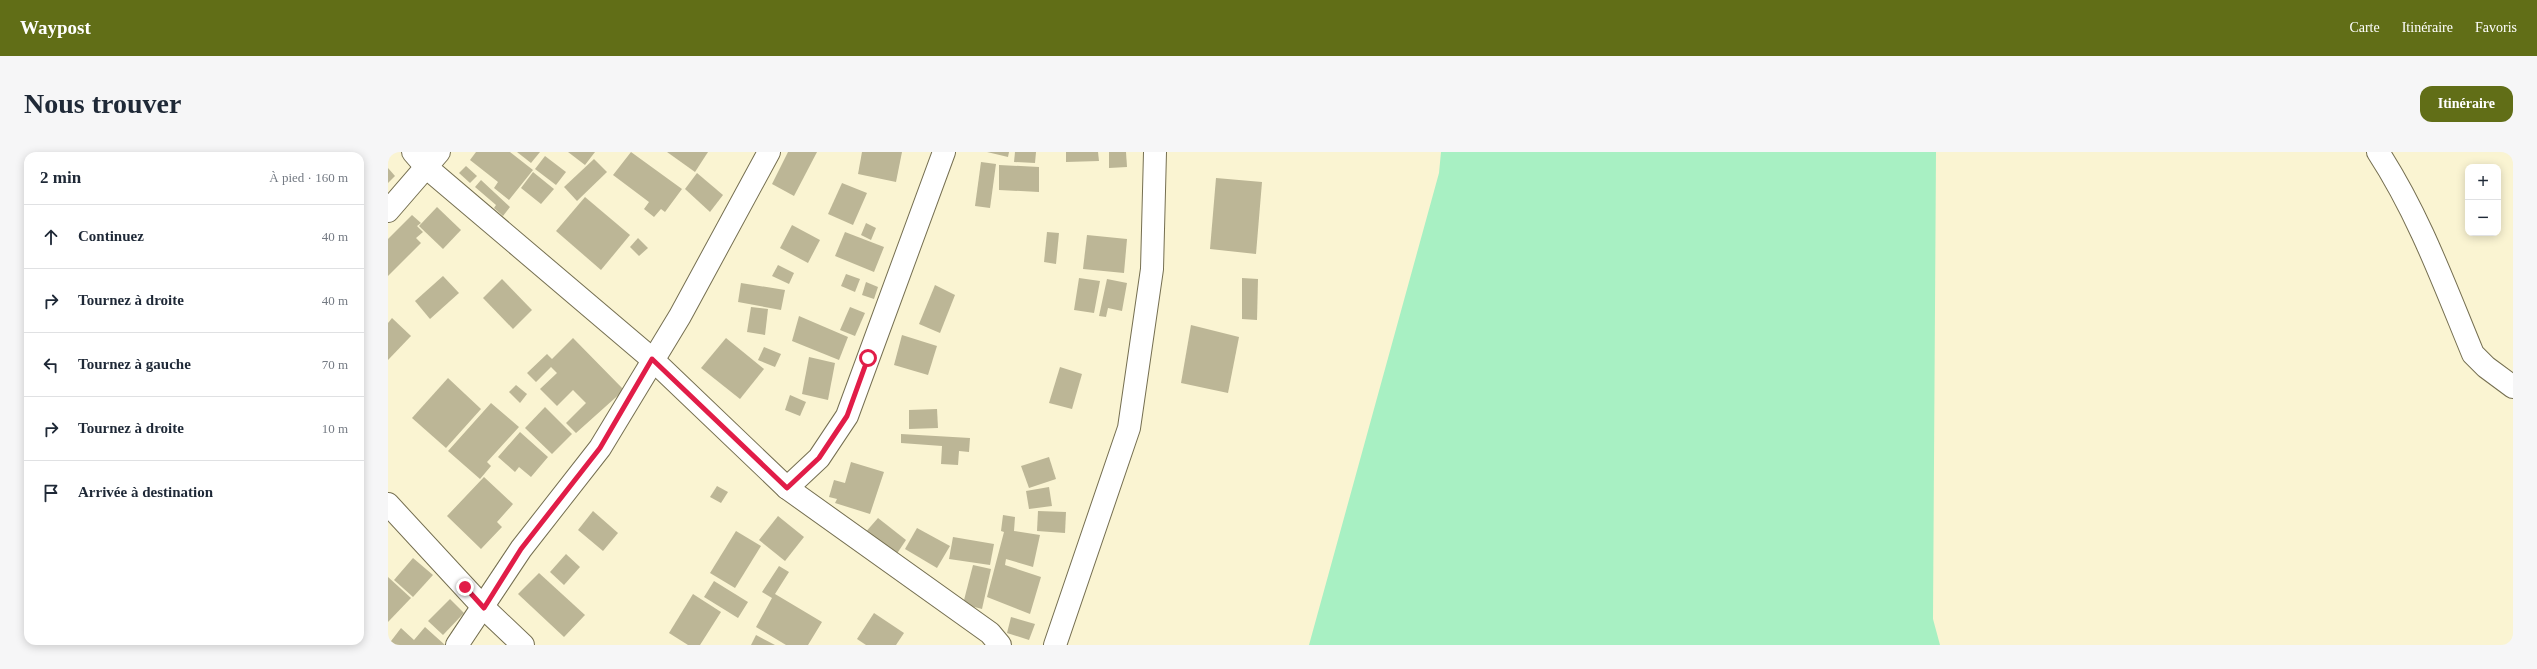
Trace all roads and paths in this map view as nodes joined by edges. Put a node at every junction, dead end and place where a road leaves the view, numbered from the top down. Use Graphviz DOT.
graph roads {
  1 [pos="769,152"];
  2 [pos="944,152"];
  3 [pos="1156,152"];
  4 [pos="2378,152"];
  5 [pos="426,157"];
  6 [pos="388,211"];
  7 [pos="652,359"];
  8 [pos="2513,388"];
  9 [pos="787,488"];
  10 [pos="388,504"];
  11 [pos="484,608"];
  12 [pos="458,645"];
  13 [pos="523,645"];
  14 [pos="1000,645"];
  15 [pos="1054,645"];
  1 -- 7 [label="street"];
  2 -- 9 [label="street"];
  3 -- 15 [label="street"];
  4 -- 8 [label="street"];
  5 -- 6 [label="street"];
  5 -- 7 [label="street"];
  7 -- 9 [label="street"];
  7 -- 11 [label="street"];
  9 -- 14 [label="street"];
  10 -- 11 [label="street"];
  11 -- 12 [label="street"];
  11 -- 13 [label="street"];
}
